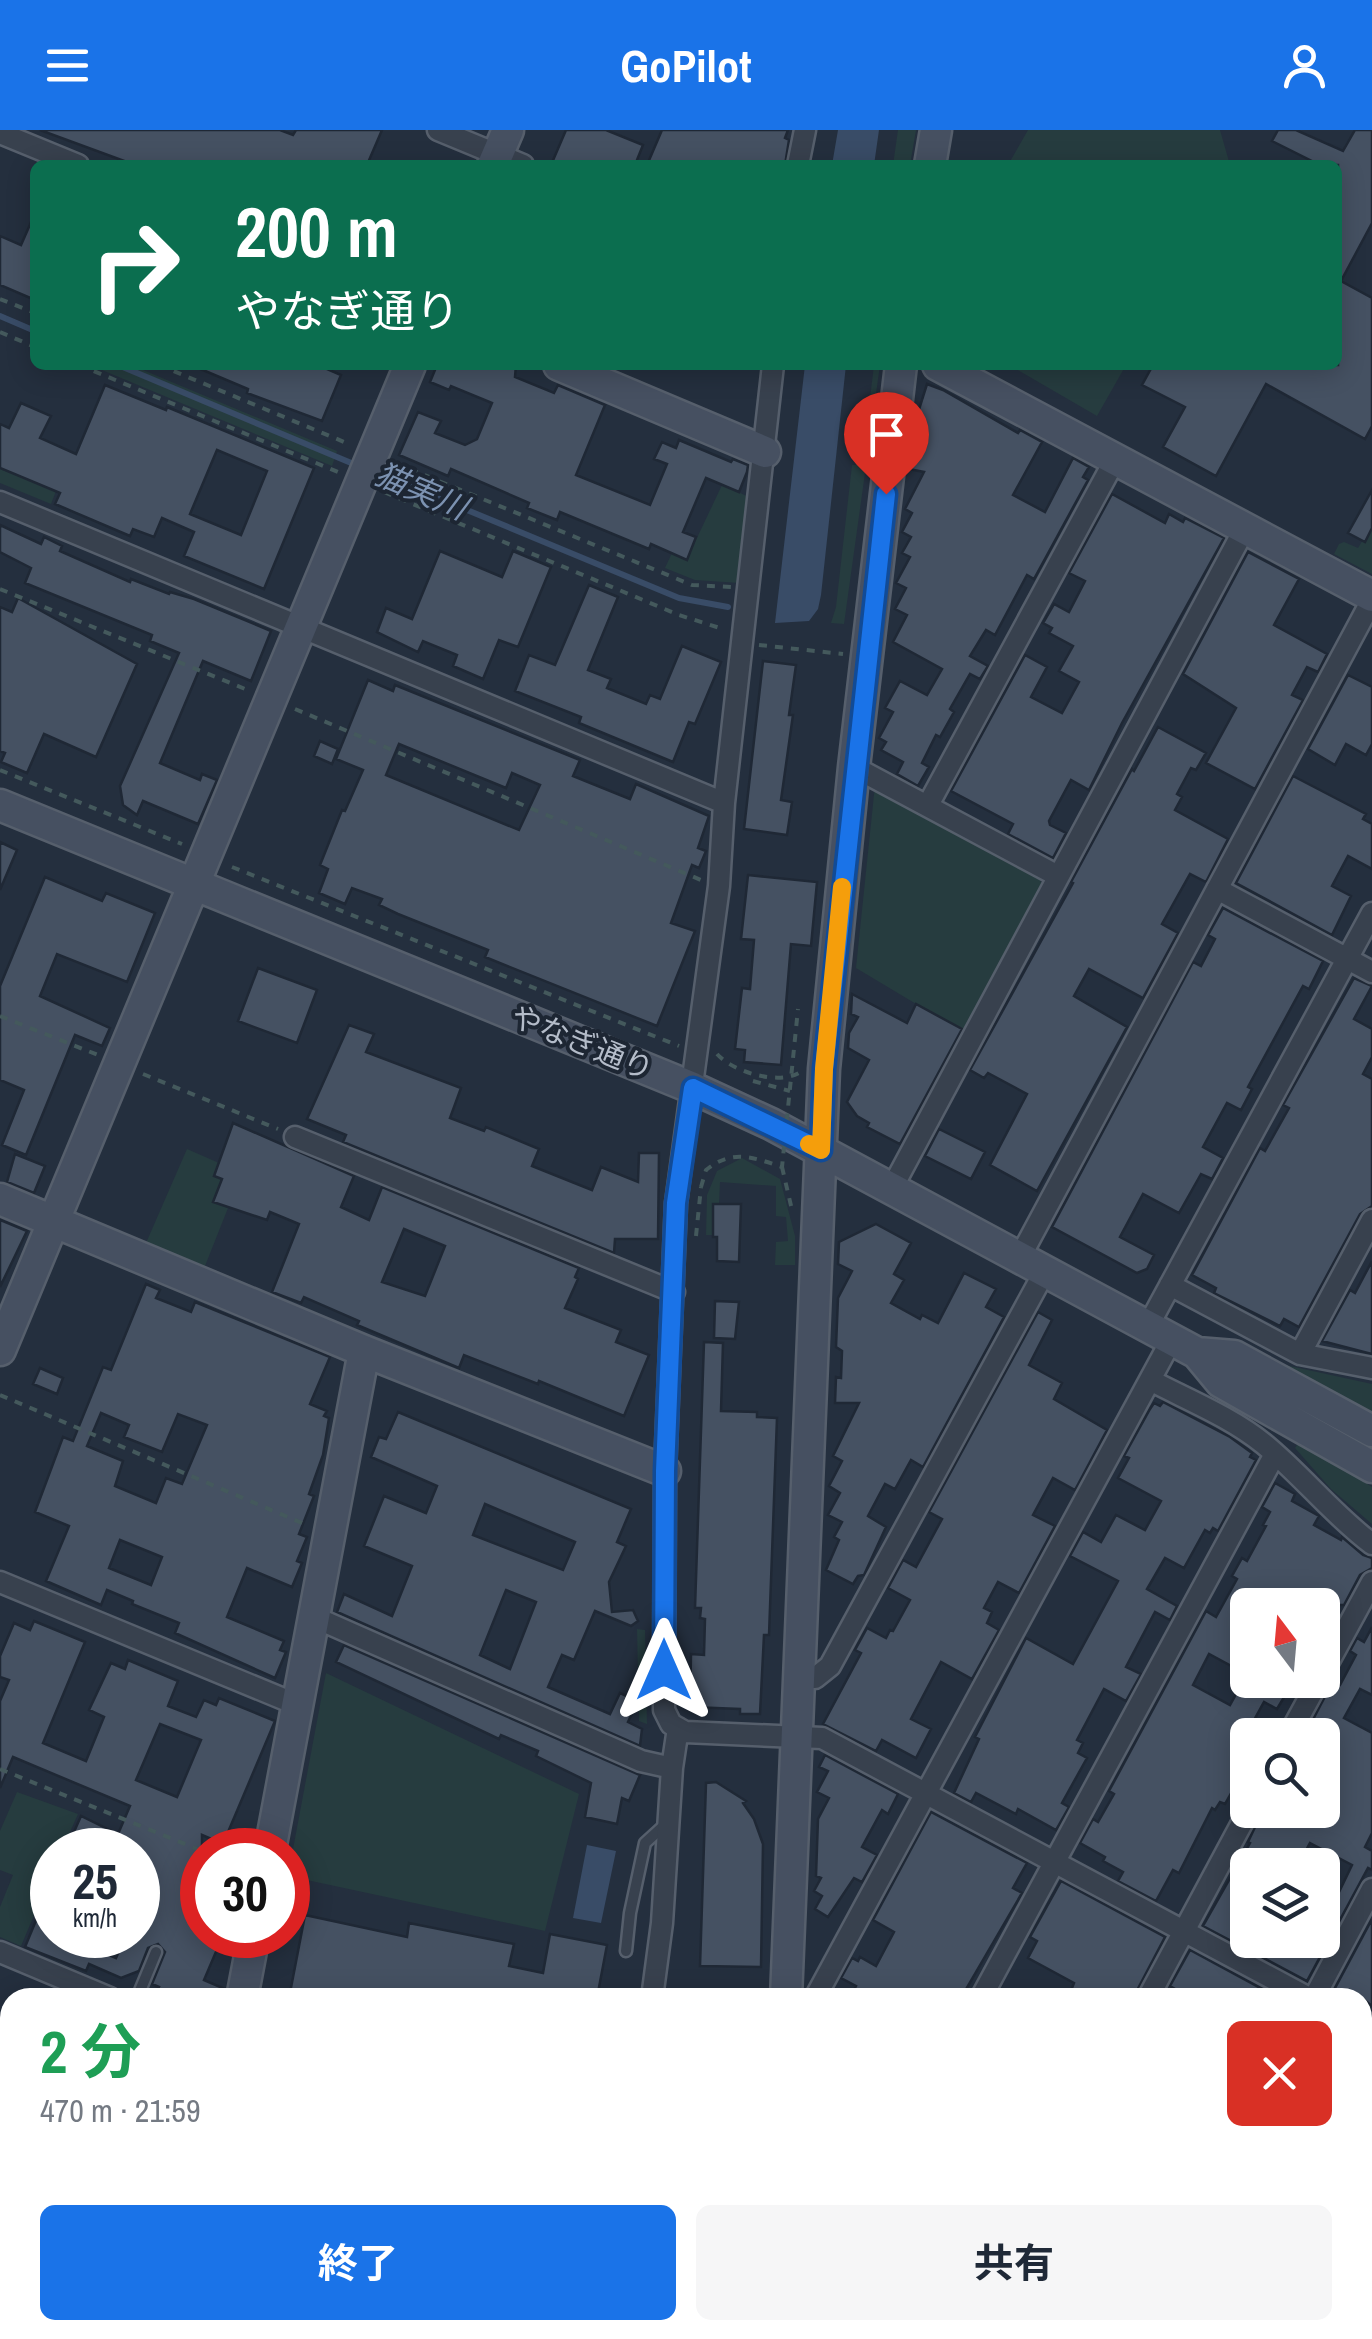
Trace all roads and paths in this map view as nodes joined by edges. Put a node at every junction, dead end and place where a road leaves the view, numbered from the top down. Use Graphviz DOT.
graph roads {
  1 [pos="438,130"];
  2 [pos="804,130"];
  3 [pos="936,130"];
  4 [pos="0,133"];
  5 [pos="505,154"];
  6 [pos="66,160"];
  7 [pos="799,160"];
  8 [pos="931,160"];
  9 [pos="0,299"];
  10 [pos="30,311"];
  11 [pos="0,332"];
  12 [pos="30,345"];
  13 [pos="91,370"];
  14 [pos="172,370"];
  15 [pos="408,370"];
  16 [pos="571,370"];
  17 [pos="773,370"];
  18 [pos="900,370"];
  19 [pos="948,370"];
  20 [pos="764,452"];
  21 [pos="373,454"];
  22 [pos="1116,458"];
  23 [pos="363,483"];
  24 [pos="0,502"];
  25 [pos="1245,528"];
  26 [pos="749,588"];
  27 [pos="0,589"];
  28 [pos="1372,598"];
  29 [pos="302,627"];
  30 [pos="743,638"];
  31 [pos="848,655"];
  32 [pos="256,694"];
  33 [pos="290,708"];
  34 [pos="854,767"];
  35 [pos="0,770"];
  36 [pos="724,803"];
  37 [pos="0,804"];
  38 [pos="928,804"];
  39 [pos="193,844"];
  40 [pos="232,867"];
  41 [pos="1058,876"];
  42 [pos="195,885"];
  43 [pos="719,886"];
  44 [pos="1217,889"];
  45 [pos="1372,913"];
  46 [pos="1347,959"];
  47 [pos="1372,972"];
  48 [pos="798,1009"];
  49 [pos="0,1016"];
  50 [pos="699,1041"];
  51 [pos="107,1058"];
  52 [pos="134,1070"];
  53 [pos="801,1072"];
  54 [pos="753,1081"];
  55 [pos="693,1088"];
  56 [pos="790,1091"];
  57 [pos="296,1136"];
  58 [pos="821,1150"];
  59 [pos="782,1167"];
  60 [pos="892,1188"];
  61 [pos="0,1199"];
  62 [pos="792,1210"];
  63 [pos="1372,1220"];
  64 [pos="54,1221"];
  65 [pos="698,1226"];
  66 [pos="1032,1264"];
  67 [pos="1170,1285"];
  68 [pos="674,1292"];
  69 [pos="1172,1339"];
  70 [pos="0,1350"];
  71 [pos="364,1351"];
  72 [pos="1300,1354"];
  73 [pos="1372,1368"];
  74 [pos="1150,1380"];
  75 [pos="0,1395"];
  76 [pos="1372,1431"];
  77 [pos="1275,1454"];
  78 [pos="1372,1467"];
  79 [pos="665,1471"];
  80 [pos="329,1535"];
  81 [pos="1372,1544"];
  82 [pos="0,1582"];
  83 [pos="1372,1582"];
  84 [pos="314,1617"];
  85 [pos="1340,1642"];
  86 [pos="801,1678"];
  87 [pos="298,1704"];
  88 [pos="678,1728"];
  89 [pos="798,1736"];
  90 [pos="672,1768"];
  91 [pos="0,1769"];
  92 [pos="926,1792"];
  93 [pos="668,1822"];
  94 [pos="274,1828"];
  95 [pos="1239,1828"];
  96 [pos="180,1843"];
  97 [pos="1055,1860"];
  98 [pos="1372,1889"];
  99 [pos="1184,1930"];
  100 [pos="626,1950"];
  101 [pos="0,1952"];
  102 [pos="154,1958"];
  103 [pos="250,1958"];
  104 [pos="86,1988"];
  105 [pos="141,1988"];
  106 [pos="244,1988"];
  107 [pos="653,1988"];
  108 [pos="786,1988"];
  109 [pos="820,1988"];
  110 [pos="986,1988"];
  111 [pos="1153,1988"];
  112 [pos="1293,1988"];
  113 [pos="1318,1988"];
  1 -- 5 [label="street"];
  2 -- 7 [label="street"];
  3 -- 8 [label="street"];
  4 -- 6 [label="street"];
  9 -- 10 [label="path"];
  11 -- 12 [label="path"];
  13 -- 23 [label="path"];
  14 -- 21 [label="path"];
  15 -- 21 [label="street"];
  16 -- 20 [label="street"];
  17 -- 20 [label="street"];
  18 -- 34 [label="street"];
  19 -- 22 [label="street"];
  20 -- 26 [label="street"];
  21 -- 23 [label="street"];
  21 -- 26 [label="path"];
  22 -- 25 [label="street"];
  22 -- 38 [label="street"];
  23 -- 29 [label="street"];
  23 -- 30 [label="path"];
  24 -- 29 [label="street"];
  25 -- 28 [label="street"];
  25 -- 41 [label="street"];
  26 -- 30 [label="street"];
  27 -- 32 [label="path"];
  28 -- 44 [label="street"];
  29 -- 36 [label="street"];
  29 -- 42 [label="street"];
  30 -- 31 [label="path"];
  30 -- 36 [label="street"];
  33 -- 43 [label="path"];
  34 -- 38 [label="street"];
  34 -- 58 [label="street"];
  35 -- 39 [label="path"];
  36 -- 43 [label="street"];
  37 -- 42 [label="street, やなぎ通り"];
  38 -- 41 [label="street"];
  40 -- 50 [label="path"];
  41 -- 60 [label="street"];
  42 -- 55 [label="street, やなぎ通り"];
  42 -- 64 [label="street"];
  43 -- 50 [label="street"];
  44 -- 46 [label="street"];
  44 -- 66 [label="street"];
  45 -- 46 [label="street"];
  46 -- 47 [label="street"];
  46 -- 67 [label="street"];
  48 -- 56 [label="path, bridge"];
  49 -- 51 [label="path"];
  50 -- 53 [label="path"];
  50 -- 55 [label="street"];
  52 -- 57 [label="path"];
  54 -- 56 [label="path"];
  55 -- 58 [label="street, やなぎ通り"];
  55 -- 68 [label="street"];
  56 -- 59 [label="path, bridge"];
  57 -- 68 [label="street"];
  58 -- 60 [label="street, やなぎ通り"];
  58 -- 86 [label="street"];
  59 -- 62 [label="path"];
  59 -- 65 [label="path, bridge"];
  60 -- 66 [label="street, やなぎ通り"];
  61 -- 64 [label="street"];
  63 -- 72 [label="street"];
  64 -- 70 [label="street"];
  64 -- 71 [label="street"];
  66 -- 69 [label="street, やなぎ通り"];
  66 -- 86 [label="street"];
  67 -- 69 [label="street"];
  67 -- 72 [label="street"];
  68 -- 79 [label="street"];
  69 -- 74 [label="street"];
  69 -- 76 [label="street"];
  69 -- 78 [label="street"];
  71 -- 79 [label="street"];
  71 -- 80 [label="street"];
  72 -- 73 [label="street"];
  74 -- 77 [label="street"];
  74 -- 92 [label="street"];
  75 -- 80 [label="path"];
  77 -- 81 [label="street"];
  77 -- 97 [label="street"];
  79 -- 88 [label="street"];
  80 -- 84 [label="street"];
  82 -- 87 [label="street"];
  83 -- 85 [label="street"];
  84 -- 87 [label="street"];
  84 -- 90 [label="street"];
  86 -- 89 [label="street"];
  87 -- 94 [label="street"];
  88 -- 89 [label="street"];
  88 -- 90 [label="street"];
  89 -- 92 [label="street"];
  89 -- 108 [label="street"];
  90 -- 93 [label="street"];
  91 -- 96 [label="path"];
  92 -- 97 [label="street"];
  92 -- 109 [label="street"];
  93 -- 100 [label="lane"];
  93 -- 107 [label="street"];
  95 -- 99 [label="street"];
  97 -- 99 [label="street"];
  97 -- 110 [label="street"];
  98 -- 113 [label="street"];
  99 -- 111 [label="street"];
  99 -- 112 [label="street"];
  101 -- 104 [label="street"];
  102 -- 105 [label="lane"];
  103 -- 106 [label="street"];
}
